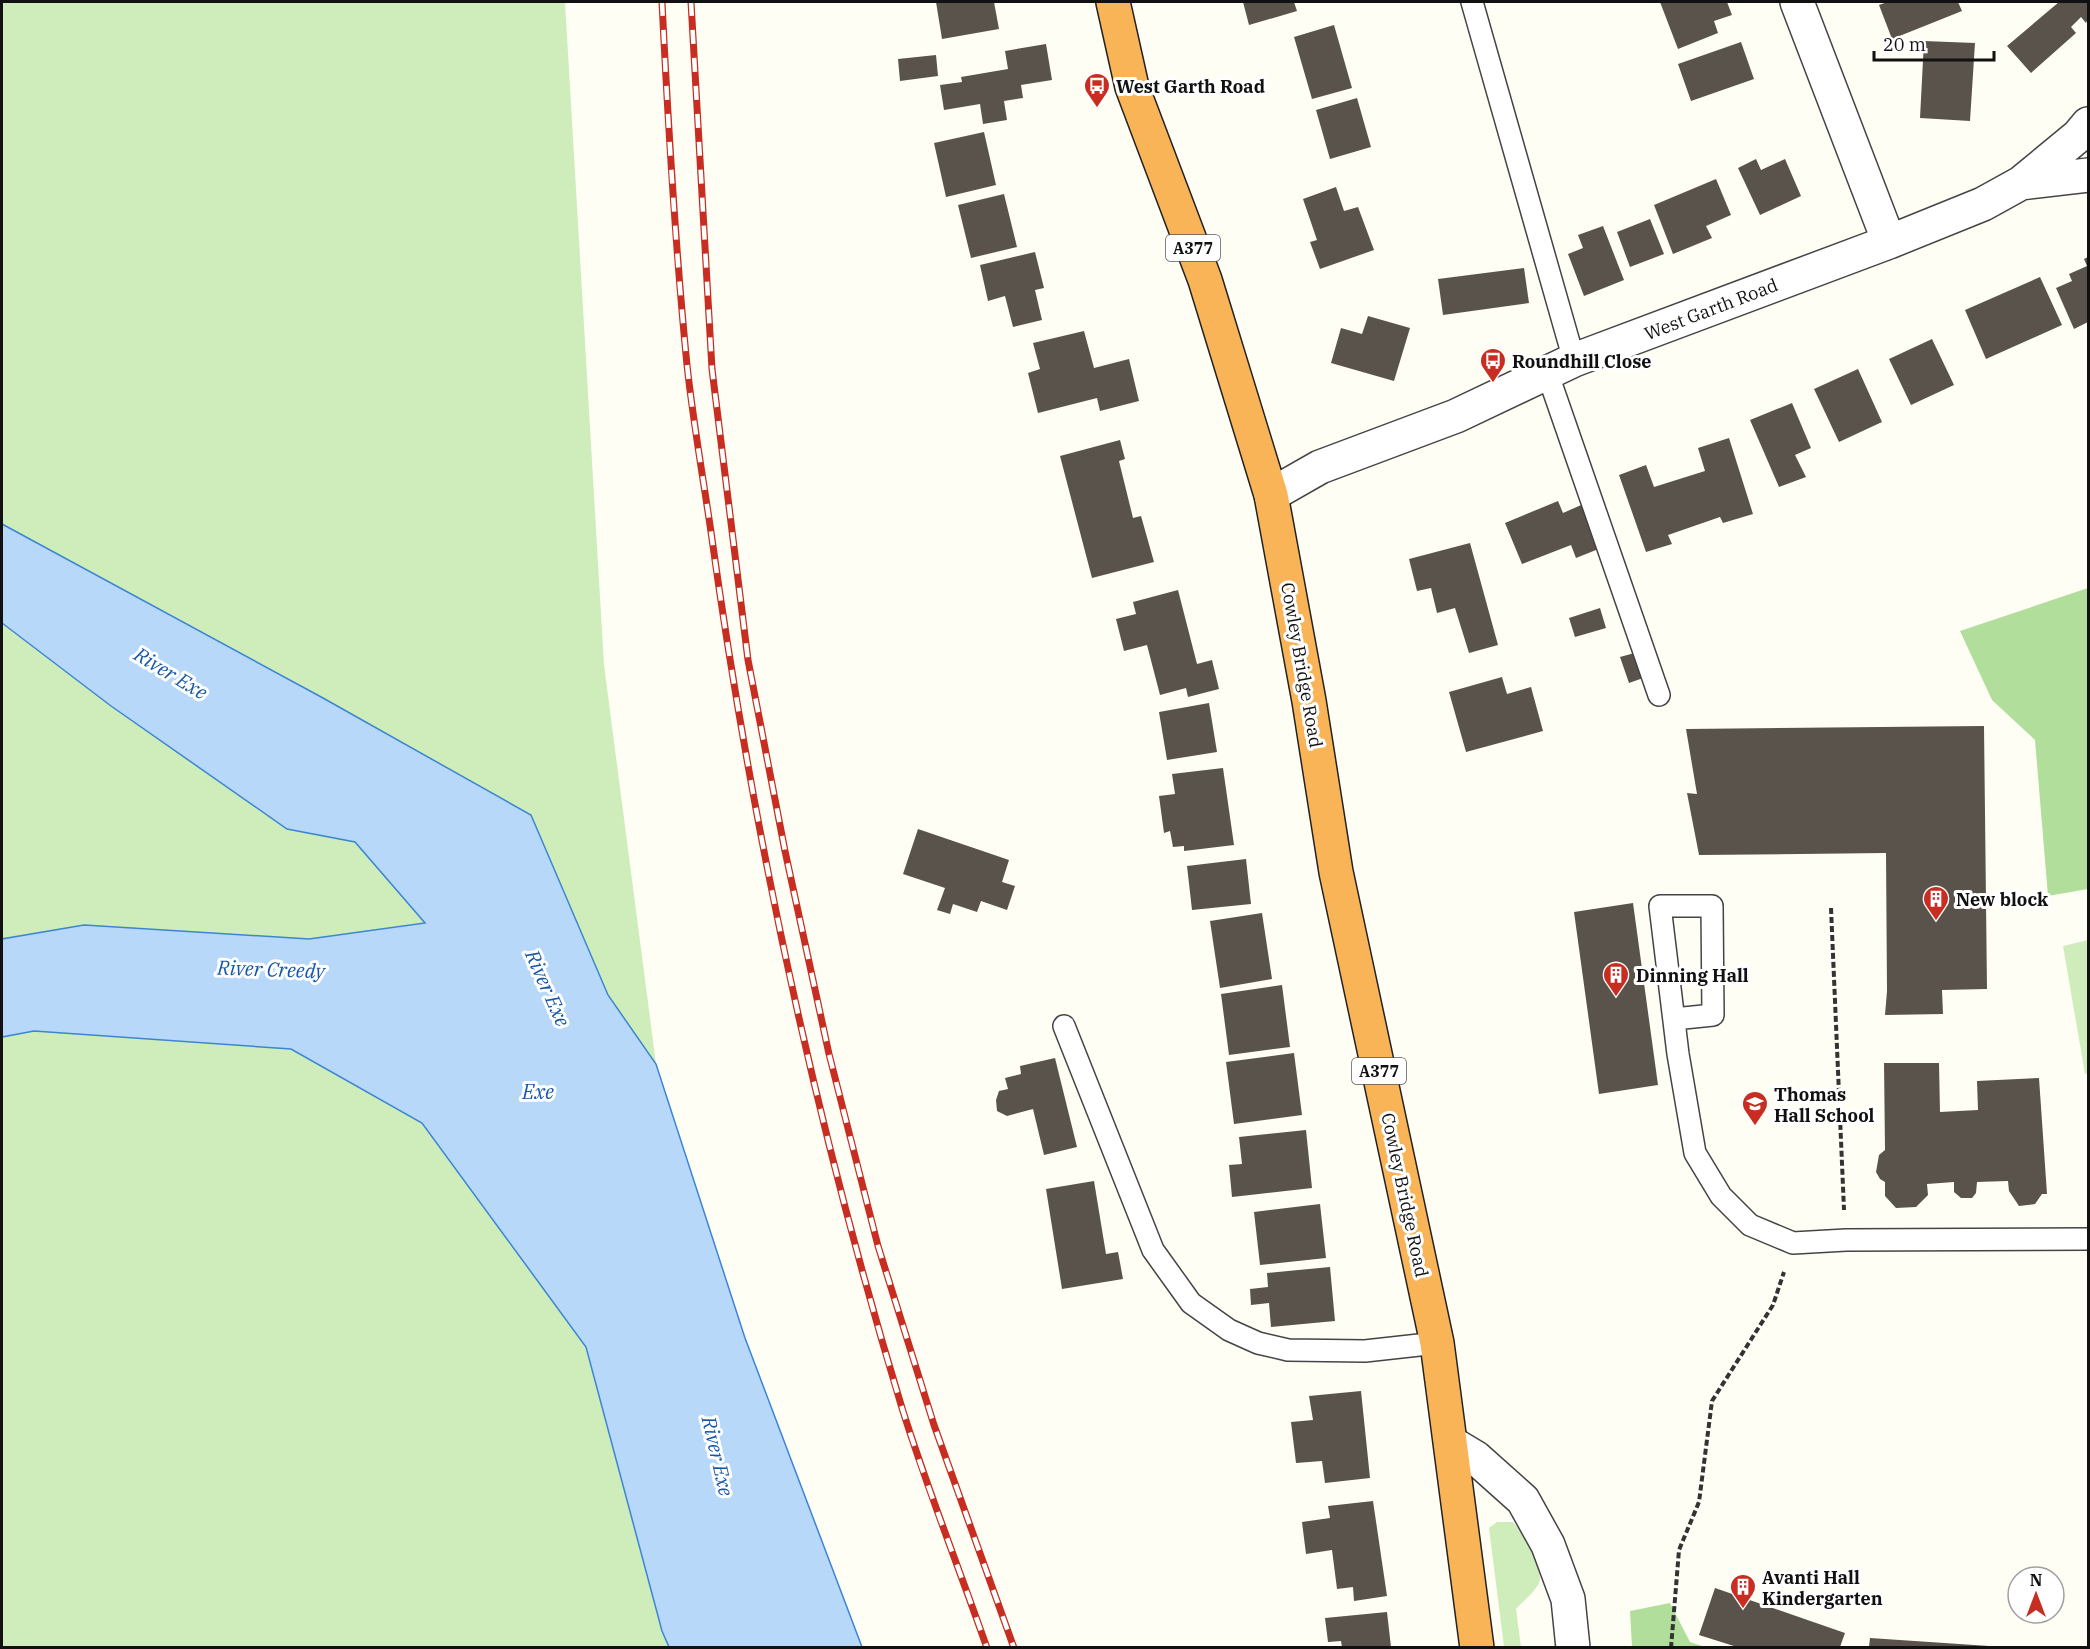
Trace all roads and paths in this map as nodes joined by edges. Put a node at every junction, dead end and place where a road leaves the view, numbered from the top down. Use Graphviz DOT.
graph roads {
  1 [pos="1113,2"];
  2 [pos="1472,2"];
  3 [pos="1797,2"];
  4 [pos="2088,124"];
  5 [pos="2088,175"];
  6 [pos="2021,183"];
  7 [pos="1890,242"];
  8 [pos="1561,366"];
  9 [pos="1271,495"];
  10 [pos="1659,695"];
  11 [pos="1830,908"];
  12 [pos="1674,1018"];
  13 [pos="1064,1026"];
  14 [pos="2088,1239"];
  15 [pos="1846,1240"];
  16 [pos="1793,1243"];
  17 [pos="1437,1343"];
  18 [pos="1451,1443"];
  19 [pos="1477,1647"];
  20 [pos="1573,1647"];
  21 [pos="1671,1647"];
  1 -- 9 [label="highway, Cowley Bridge Road / A377"];
  2 -- 8 [label="lane"];
  3 -- 7 [label="street"];
  4 -- 6 [label="street, West Garth Road"];
  5 -- 6 [label="street, West Garth Road"];
  6 -- 7 [label="street, West Garth Road"];
  7 -- 8 [label="street, West Garth Road"];
  8 -- 9 [label="street, West Garth Road"];
  8 -- 10 [label="lane"];
  9 -- 17 [label="highway, Cowley Bridge Road / A377"];
  11 -- 15 [label="path"];
  12 -- 12 [label="lane"];
  12 -- 16 [label="lane"];
  13 -- 17 [label="lane"];
  14 -- 15 [label="lane"];
  15 -- 16 [label="lane"];
  16 -- 21 [label="path"];
  17 -- 18 [label="highway, Cowley Bridge Road / A377"];
  18 -- 19 [label="highway, Cowley Bridge Road / A377"];
  18 -- 20 [label="street"];
}
